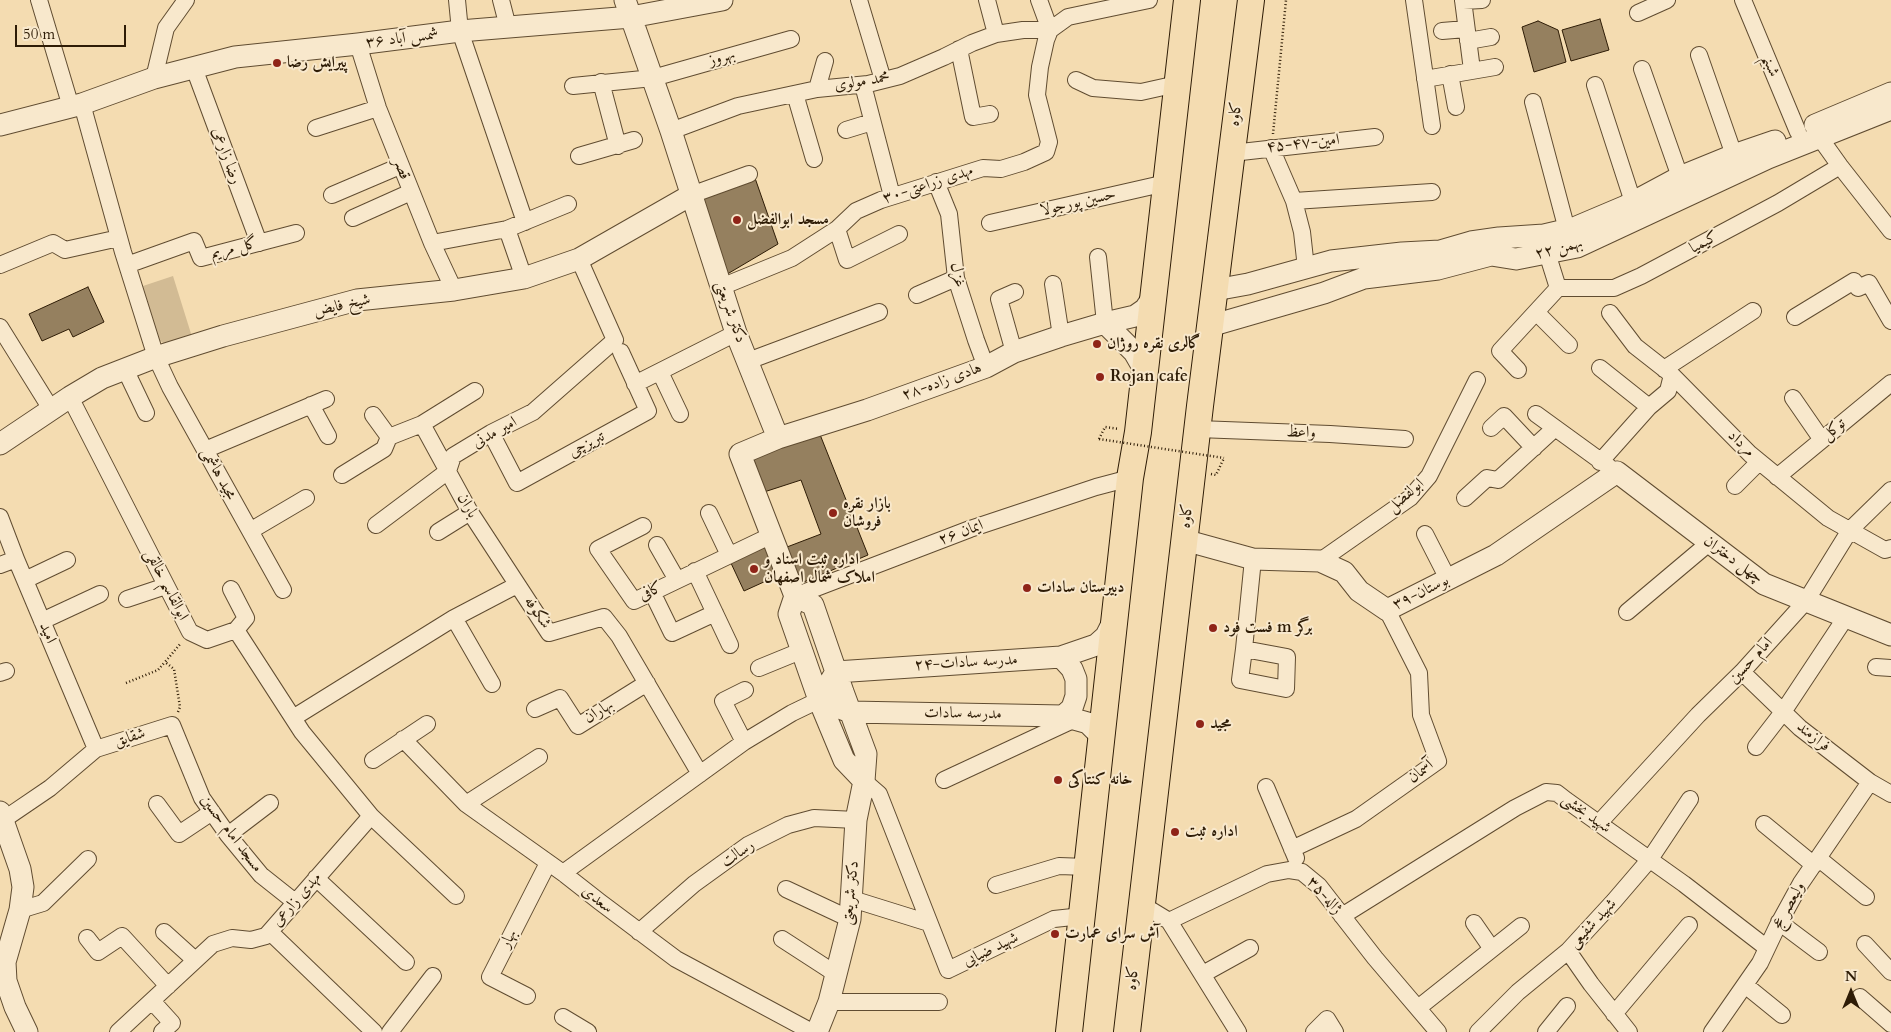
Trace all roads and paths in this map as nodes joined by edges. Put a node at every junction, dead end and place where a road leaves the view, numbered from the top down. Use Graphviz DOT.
graph roads {
  1 [pos="39,0"];
  2 [pos="186,0"];
  3 [pos="457,0"];
  4 [pos="501,0"];
  5 [pos="722,0"];
  6 [pos="859,0"];
  7 [pos="987,0"];
  8 [pos="1040,0"];
  9 [pos="1149,0"];
  10 [pos="1187,0"];
  11 [pos="1251,0"];
  12 [pos="1286,0"];
  13 [pos="1414,0"];
  14 [pos="1482,0"];
  15 [pos="1667,0"];
  16 [pos="1742,0"];
  17 [pos="1463,1"];
  18 [pos="628,9"];
  19 [pos="1638,13"];
  20 [pos="508,27"];
  21 [pos="1050,30"];
  22 [pos="1442,30"];
  23 [pos="460,31"];
  24 [pos="996,34"];
  25 [pos="1467,35"];
  26 [pos="1491,37"];
  27 [pos="791,39"];
  28 [pos="358,44"];
  29 [pos="959,49"];
  30 [pos="1699,55"];
  31 [pos="825,61"];
  32 [pos="1495,67"];
  33 [pos="194,68"];
  34 [pos="1642,69"];
  35 [pos="1472,70"];
  36 [pos="1450,74"];
  37 [pos="154,78"];
  38 [pos="653,78"];
  39 [pos="1425,79"];
  40 [pos="884,80"];
  41 [pos="1076,80"];
  42 [pos="601,82"];
  43 [pos="1177,84"];
  44 [pos="863,85"];
  45 [pos="1595,85"];
  46 [pos="573,86"];
  47 [pos="817,89"];
  48 [pos="1891,93"];
  49 [pos="795,94"];
  50 [pos="1533,102"];
  51 [pos="77,106"];
  52 [pos="1456,107"];
  53 [pos="378,108"];
  54 [pos="1891,110"];
  55 [pos="990,114"];
  56 [pos="872,122"];
  57 [pos="0,125"];
  58 [pos="1432,126"];
  59 [pos="316,128"];
  60 [pos="846,130"];
  61 [pos="671,131"];
  62 [pos="1798,132"];
  63 [pos="1375,137"];
  64 [pos="1820,138"];
  65 [pos="634,140"];
  66 [pos="618,146"];
  67 [pos="1271,148"];
  68 [pos="1232,153"];
  69 [pos="1734,155"];
  70 [pos="579,156"];
  71 [pos="814,159"];
  72 [pos="400,166"];
  73 [pos="1840,166"];
  74 [pos="749,174"];
  75 [pos="1680,177"];
  76 [pos="936,182"];
  77 [pos="1166,183"];
  78 [pos="411,192"];
  79 [pos="1432,192"];
  80 [pos="332,195"];
  81 [pos="691,195"];
  82 [pos="892,196"];
  83 [pos="1294,201"];
  84 [pos="1633,202"];
  85 [pos="568,204"];
  86 [pos="353,218"];
  87 [pos="525,222"];
  88 [pos="990,223"];
  89 [pos="507,229"];
  90 [pos="837,229"];
  91 [pos="1567,230"];
  92 [pos="1891,231"];
  93 [pos="296,233"];
  94 [pos="899,234"];
  95 [pos="119,238"];
  96 [pos="259,244"];
  97 [pos="432,244"];
  98 [pos="1547,253"];
  99 [pos="1098,257"];
  100 [pos="579,259"];
  101 [pos="0,265"];
  102 [pos="127,265"];
  103 [pos="1306,268"];
  104 [pos="524,278"];
  105 [pos="956,278"];
  106 [pos="1261,280"];
  107 [pos="1053,284"];
  108 [pos="721,287"];
  109 [pos="1558,288"];
  110 [pos="454,290"];
  111 [pos="1215,290"];
  112 [pos="1015,292"];
  113 [pos="918,295"];
  114 [pos="1153,298"];
  115 [pos="1267,310"];
  116 [pos="1753,310"];
  117 [pos="879,312"];
  118 [pos="1536,312"];
  119 [pos="1610,313"];
  120 [pos="1795,317"];
  121 [pos="1891,321"];
  122 [pos="1105,323"];
  123 [pos="1210,326"];
  124 [pos="0,327"];
  125 [pos="736,333"];
  126 [pos="1061,336"];
  127 [pos="1569,344"];
  128 [pos="618,346"];
  129 [pos="1014,352"];
  130 [pos="156,357"];
  131 [pos="748,361"];
  132 [pos="986,367"];
  133 [pos="1600,368"];
  134 [pos="125,369"];
  135 [pos="1518,370"];
  136 [pos="1145,371"];
  137 [pos="660,372"];
  138 [pos="1668,372"];
  139 [pos="1477,380"];
  140 [pos="1891,383"];
  141 [pos="636,384"];
  142 [pos="475,391"];
  143 [pos="70,397"];
  144 [pos="1793,398"];
  145 [pos="1649,407"];
  146 [pos="51,409"];
  147 [pos="146,412"];
  148 [pos="680,414"];
  149 [pos="1536,414"];
  150 [pos="374,415"];
  151 [pos="422,424"];
  152 [pos="1106,427"];
  153 [pos="1491,428"];
  154 [pos="1555,428"];
  155 [pos="1198,429"];
  156 [pos="491,433"];
  157 [pos="328,436"];
  158 [pos="389,437"];
  159 [pos="778,438"];
  160 [pos="1405,439"];
  161 [pos="1822,440"];
  162 [pos="0,444"];
  163 [pos="1534,448"];
  164 [pos="205,450"];
  165 [pos="1759,462"];
  166 [pos="1608,467"];
  167 [pos="448,471"];
  168 [pos="342,475"];
  169 [pos="1216,475"];
  170 [pos="1777,477"];
  171 [pos="1130,478"];
  172 [pos="1735,486"];
  173 [pos="1891,490"];
  174 [pos="306,498"];
  175 [pos="1465,498"];
  176 [pos="470,512"];
  177 [pos="710,513"];
  178 [pos="0,517"];
  179 [pos="376,525"];
  180 [pos="642,526"];
  181 [pos="1850,530"];
  182 [pos="250,531"];
  183 [pos="438,532"];
  184 [pos="1425,534"];
  185 [pos="772,535"];
  186 [pos="1184,540"];
  187 [pos="1709,543"];
  188 [pos="657,545"];
  189 [pos="1891,548"];
  190 [pos="729,555"];
  191 [pos="16,559"];
  192 [pos="1253,559"];
  193 [pos="67,560"];
  194 [pos="1320,561"];
  195 [pos="0,565"];
  196 [pos="696,571"];
  197 [pos="1448,579"];
  198 [pos="25,580"];
  199 [pos="677,580"];
  200 [pos="517,585"];
  201 [pos="166,586"];
  202 [pos="231,589"];
  203 [pos="283,590"];
  204 [pos="652,592"];
  205 [pos="100,594"];
  206 [pos="795,596"];
  207 [pos="127,599"];
  208 [pos="1806,601"];
  209 [pos="1387,610"];
  210 [pos="1627,612"];
  211 [pos="715,613"];
  212 [pos="1846,617"];
  213 [pos="454,618"];
  214 [pos="42,620"];
  215 [pos="1114,620"];
  216 [pos="236,630"];
  217 [pos="190,632"];
  218 [pos="1891,635"];
  219 [pos="730,645"];
  220 [pos="1244,649"];
  221 [pos="803,650"];
  222 [pos="1061,656"];
  223 [pos="165,662"];
  224 [pos="759,668"];
  225 [pos="836,672"];
  226 [pos="1742,672"];
  227 [pos="126,683"];
  228 [pos="647,683"];
  229 [pos="492,684"];
  230 [pos="745,690"];
  231 [pos="820,700"];
  232 [pos="535,709"];
  233 [pos="850,712"];
  234 [pos="1783,712"];
  235 [pos="1069,717"];
  236 [pos="293,718"];
  237 [pos="172,724"];
  238 [pos="428,724"];
  239 [pos="1102,737"];
  240 [pos="403,739"];
  241 [pos="744,742"];
  242 [pos="1756,747"];
  243 [pos="96,749"];
  244 [pos="538,757"];
  245 [pos="373,760"];
  246 [pos="700,774"];
  247 [pos="944,780"];
  248 [pos="864,781"];
  249 [pos="1870,782"];
  250 [pos="1266,787"];
  251 [pos="1891,794"];
  252 [pos="1690,800"];
  253 [pos="270,803"];
  254 [pos="157,804"];
  255 [pos="466,804"];
  256 [pos="212,812"];
  257 [pos="371,816"];
  258 [pos="856,820"];
  259 [pos="1598,823"];
  260 [pos="1764,824"];
  261 [pos="3,826"];
  262 [pos="228,835"];
  263 [pos="1292,849"];
  264 [pos="88,859"];
  265 [pos="1650,859"];
  266 [pos="1816,862"];
  267 [pos="548,863"];
  268 [pos="1087,867"];
  269 [pos="1302,872"];
  270 [pos="563,873"];
  271 [pos="316,878"];
  272 [pos="996,885"];
  273 [pos="786,889"];
  274 [pos="456,896"];
  275 [pos="1866,897"];
  276 [pos="295,902"];
  277 [pos="1141,904"];
  278 [pos="851,909"];
  279 [pos="20,910"];
  280 [pos="1082,916"];
  281 [pos="1342,916"];
  282 [pos="1169,921"];
  283 [pos="1779,922"];
  284 [pos="929,923"];
  285 [pos="1474,923"];
  286 [pos="1689,925"];
  287 [pos="1521,926"];
  288 [pos="164,932"];
  289 [pos="270,932"];
  290 [pos="639,932"];
  291 [pos="87,938"];
  292 [pos="782,940"];
  293 [pos="1865,944"];
  294 [pos="1250,948"];
  295 [pos="1767,948"];
  296 [pos="1492,949"];
  297 [pos="1568,950"];
  298 [pos="1819,952"];
  299 [pos="195,960"];
  300 [pos="406,962"];
  301 [pos="1891,972"];
  302 [pos="836,974"];
  303 [pos="1203,974"];
  304 [pos="433,976"];
  305 [pos="1745,985"];
  306 [pos="168,986"];
  307 [pos="527,996"];
  308 [pos="1860,997"];
  309 [pos="152,1001"];
  310 [pos="829,1002"];
  311 [pos="939,1002"];
  312 [pos="1567,1006"];
  313 [pos="1418,1008"];
  314 [pos="1614,1014"];
  315 [pos="1782,1015"];
  316 [pos="562,1017"];
  317 [pos="1891,1024"];
  318 [pos="27,1032"];
  319 [pos="118,1032"];
  320 [pos="162,1032"];
  321 [pos="374,1032"];
  322 [pos="390,1032"];
  323 [pos="588,1032"];
  324 [pos="812,1032"];
  325 [pos="817,1032"];
  326 [pos="1069,1032"];
  327 [pos="1126,1032"];
  328 [pos="1238,1032"];
  329 [pos="1314,1032"];
  330 [pos="1334,1032"];
  331 [pos="1438,1032"];
  332 [pos="1478,1032"];
  333 [pos="1546,1032"];
  334 [pos="1629,1032"];
  335 [pos="1712,1032"];
  1 -- 51 [label="street, مجید هاشمی"];
  2 -- 37 [label="street"];
  3 -- 23 [label="street"];
  4 -- 20 [label="street"];
  5 -- 18 [label="street, شمس آباد ۳۶"];
  6 -- 40 [label="street"];
  7 -- 24 [label="street"];
  8 -- 21 [label="street"];
  9 -- 21 [label="street"];
  10 -- 43 [label="main road"];
  11 -- 68 [label="main road, کاوه"];
  12 -- 67 [label="path"];
  13 -- 39 [label="street"];
  14 -- 17 [label="street"];
  15 -- 19 [label="street"];
  16 -- 62 [label="street, شبنم"];
  17 -- 25 [label="street"];
  18 -- 20 [label="street, شمس آباد ۳۶"];
  18 -- 38 [label="street, دکتر شریعتی"];
  20 -- 23 [label="street, شمس آباد ۳۶"];
  21 -- 24 [label="street, محمد مولوی"];
  21 -- 76 [label="street, ۳۰-مهدی زراعتی"];
  22 -- 25 [label="street"];
  23 -- 28 [label="street, شمس آباد ۳۶"];
  23 -- 87 [label="street"];
  24 -- 29 [label="street, محمد مولوی"];
  25 -- 26 [label="street"];
  25 -- 35 [label="street"];
  27 -- 38 [label="street, بهروز"];
  28 -- 33 [label="street, شمس آباد ۳۶"];
  28 -- 53 [label="street, قصر"];
  29 -- 40 [label="street, محمد مولوی"];
  29 -- 55 [label="street"];
  30 -- 69 [label="street"];
  31 -- 47 [label="street"];
  32 -- 35 [label="street"];
  33 -- 37 [label="street, شمس آباد ۳۶"];
  33 -- 96 [label="street, رضا زارعی"];
  34 -- 75 [label="street"];
  35 -- 36 [label="street"];
  36 -- 39 [label="street"];
  36 -- 52 [label="street"];
  37 -- 51 [label="street, شمس آباد ۳۶"];
  38 -- 42 [label="street, بهروز"];
  38 -- 61 [label="street, دکتر شریعتی"];
  39 -- 58 [label="street"];
  40 -- 44 [label="street, محمد مولوی"];
  41 -- 43 [label="street"];
  42 -- 46 [label="street, بهروز"];
  42 -- 66 [label="street"];
  43 -- 77 [label="main road"];
  44 -- 47 [label="street, محمد مولوی"];
  44 -- 56 [label="street"];
  45 -- 84 [label="street"];
  47 -- 49 [label="street, محمد مولوی"];
  48 -- 62 [label="street, ۲۲ بهمن"];
  49 -- 61 [label="street, محمد مولوی"];
  49 -- 71 [label="street"];
  50 -- 91 [label="street"];
  51 -- 57 [label="street, شمس آباد ۳۶"];
  51 -- 95 [label="street, مجید هاشمی"];
  53 -- 59 [label="street"];
  53 -- 72 [label="street, قصر"];
  54 -- 64 [label="street, ۲۲ بهمن"];
  56 -- 60 [label="street"];
  56 -- 82 [label="street"];
  61 -- 81 [label="street, دکتر شریعتی"];
  62 -- 69 [label="street, ۲۲ بهمن"];
  63 -- 67 [label="street, ۴۵-۴۷-امین"];
  64 -- 73 [label="street"];
  64 -- 98 [label="street, ۲۲ بهمن"];
  65 -- 66 [label="street"];
  66 -- 70 [label="street"];
  67 -- 68 [label="street, ۴۵-۴۷-امین"];
  67 -- 83 [label="street"];
  68 -- 111 [label="main road, کاوه"];
  69 -- 75 [label="street, ۲۲ بهمن"];
  72 -- 78 [label="street, قصر"];
  72 -- 80 [label="street"];
  73 -- 92 [label="street"];
  73 -- 109 [label="street, کیمیا"];
  74 -- 81 [label="street"];
  75 -- 84 [label="street, ۲۲ بهمن"];
  76 -- 82 [label="street, ۳۰-مهدی زراعتی"];
  76 -- 105 [label="street, غزل"];
  77 -- 88 [label="street, حسین پورجولا"];
  77 -- 114 [label="main road"];
  78 -- 86 [label="street"];
  78 -- 97 [label="street, قصر"];
  79 -- 83 [label="street"];
  81 -- 100 [label="street, شیخ فایض"];
  81 -- 108 [label="street, دکتر شریعتی"];
  82 -- 90 [label="street, ۳۰-مهدی زراعتی"];
  83 -- 103 [label="street"];
  84 -- 91 [label="street, ۲۲ بهمن"];
  85 -- 87 [label="street"];
  87 -- 89 [label="street"];
  89 -- 97 [label="street"];
  89 -- 104 [label="street"];
  90 -- 94 [label="street"];
  90 -- 108 [label="street, ۳۰-مهدی زراعتی"];
  91 -- 103 [label="street, ۲۲ بهمن"];
  93 -- 96 [label="street, گل مریم"];
  95 -- 101 [label="street"];
  95 -- 102 [label="street, مجید هاشمی"];
  96 -- 102 [label="street, گل مریم"];
  97 -- 110 [label="street, قصر"];
  98 -- 109 [label="street"];
  98 -- 115 [label="street, ۲۲ بهمن"];
  99 -- 122 [label="street"];
  100 -- 104 [label="street, شیخ فایض"];
  100 -- 128 [label="street, تبریزچی"];
  102 -- 130 [label="street, مجید هاشمی"];
  103 -- 106 [label="street, ۲۲ بهمن"];
  104 -- 110 [label="street, شیخ فایض"];
  105 -- 113 [label="street"];
  105 -- 132 [label="street, غزل"];
  106 -- 111 [label="street, ۲۲ بهمن"];
  106 -- 115 [label="street"];
  107 -- 126 [label="street"];
  108 -- 125 [label="street, دکتر شریعتی"];
  109 -- 118 [label="street"];
  110 -- 130 [label="street, شیخ فایض"];
  111 -- 123 [label="main road, کاوه"];
  112 -- 129 [label="street"];
  114 -- 122 [label="street, ۲۸-هادی زاده"];
  114 -- 136 [label="main road"];
  115 -- 123 [label="street, ۲۲ بهمن"];
  116 -- 138 [label="street"];
  117 -- 131 [label="street"];
  118 -- 127 [label="street"];
  118 -- 135 [label="street"];
  119 -- 138 [label="street, مرداد"];
  120 -- 121 [label="street"];
  122 -- 126 [label="street, ۲۸-هادی زاده"];
  122 -- 136 [label="street"];
  123 -- 155 [label="main road, کاوه"];
  124 -- 146 [label="street"];
  125 -- 131 [label="street, دکتر شریعتی"];
  125 -- 137 [label="street"];
  126 -- 129 [label="street, ۲۸-هادی زاده"];
  128 -- 141 [label="street, تبریزچی"];
  128 -- 156 [label="street, امیر مدنی"];
  129 -- 132 [label="street, ۲۸-هادی زاده"];
  130 -- 134 [label="street, شیخ فایض"];
  130 -- 164 [label="street, مجید هاشمی"];
  131 -- 159 [label="street, دکتر شریعتی"];
  132 -- 159 [label="street, ۲۸-هادی زاده"];
  133 -- 145 [label="street"];
  134 -- 143 [label="street, شیخ فایض"];
  134 -- 147 [label="street"];
  136 -- 171 [label="main road"];
  137 -- 141 [label="street"];
  137 -- 148 [label="street"];
  138 -- 145 [label="street"];
  138 -- 165 [label="street, مرداد"];
  139 -- 194 [label="street, ابولفضل"];
  140 -- 161 [label="street, توکل"];
  141 -- 156 [label="street, تبریزچی"];
  142 -- 151 [label="street"];
  143 -- 146 [label="street, شیخ فایض"];
  143 -- 201 [label="street, ابوالقاسم خالقی"];
  144 -- 161 [label="street"];
  145 -- 166 [label="street"];
  146 -- 162 [label="street, شیخ فایض"];
  149 -- 154 [label="street"];
  150 -- 158 [label="street"];
  151 -- 158 [label="street"];
  151 -- 167 [label="street, باران"];
  152 -- 169 [label="path, bridge"];
  153 -- 163 [label="street"];
  154 -- 163 [label="street"];
  154 -- 166 [label="street"];
  155 -- 160 [label="street, واعظ"];
  155 -- 186 [label="main road, کاوه"];
  156 -- 167 [label="street, امیر مدنی"];
  157 -- 164 [label="street"];
  158 -- 168 [label="street"];
  159 -- 185 [label="street"];
  161 -- 170 [label="street, توکل"];
  163 -- 175 [label="street"];
  164 -- 182 [label="street, مجید هاشمی"];
  165 -- 170 [label="street, مرداد"];
  165 -- 172 [label="street"];
  166 -- 187 [label="street, چهل دختران"];
  166 -- 197 [label="street, ۳۹-بوستان"];
  167 -- 176 [label="street, باران"];
  167 -- 179 [label="street, امیر مدنی"];
  170 -- 181 [label="street, مرداد"];
  171 -- 206 [label="street, ۲۶ ایمان"];
  171 -- 215 [label="main road"];
  173 -- 181 [label="street, امام حسین"];
  174 -- 182 [label="street"];
  176 -- 183 [label="street"];
  176 -- 200 [label="street, باران"];
  177 -- 190 [label="street"];
  178 -- 191 [label="street, امید"];
  180 -- 204 [label="street, کافی"];
  181 -- 189 [label="street, مرداد"];
  181 -- 208 [label="street, امام حسین"];
  182 -- 203 [label="street, مجید هاشمی"];
  184 -- 197 [label="street"];
  185 -- 190 [label="street, کافی"];
  185 -- 206 [label="street"];
  186 -- 192 [label="street, ۳۹-بوستان"];
  186 -- 277 [label="main road, کاوه"];
  187 -- 208 [label="street, چهل دختران"];
  187 -- 210 [label="street"];
  188 -- 199 [label="street"];
  190 -- 196 [label="street, کافی"];
  191 -- 195 [label="street"];
  191 -- 198 [label="street, امید"];
  192 -- 194 [label="street, ۳۹-بوستان"];
  192 -- 220 [label="street"];
  193 -- 198 [label="street"];
  194 -- 209 [label="street, ۳۹-بوستان"];
  196 -- 199 [label="street, کافی"];
  196 -- 211 [label="street"];
  197 -- 209 [label="street, ۳۹-بوستان"];
  198 -- 214 [label="street, امید"];
  199 -- 204 [label="street, کافی"];
  200 -- 213 [label="street, شکوفه"];
  200 -- 228 [label="street, شکوفه"];
  201 -- 207 [label="street"];
  201 -- 217 [label="street, ابوالقاسم خالقی"];
  202 -- 216 [label="street"];
  204 -- 211 [label="street"];
  205 -- 214 [label="street"];
  206 -- 221 [label="street"];
  206 -- 225 [label="street, دکتر شریعتی"];
  208 -- 212 [label="street, چهل دختران"];
  208 -- 226 [label="street, امام حسین"];
  209 -- 263 [label="street, آسمان"];
  211 -- 219 [label="street"];
  212 -- 218 [label="street, چهل دختران"];
  212 -- 234 [label="street"];
  213 -- 229 [label="street"];
  213 -- 236 [label="street, شکوفه"];
  214 -- 243 [label="street, امید"];
  215 -- 222 [label="street, ۲۴-مدرسه سادات"];
  215 -- 239 [label="main road"];
  216 -- 217 [label="street, ابوالقاسم خالقی"];
  216 -- 236 [label="street"];
  217 -- 223 [label="path"];
  220 -- 220 [label="street"];
  221 -- 224 [label="street"];
  221 -- 231 [label="street"];
  222 -- 225 [label="street, ۲۴-مدرسه سادات"];
  222 -- 235 [label="street"];
  223 -- 227 [label="path"];
  223 -- 237 [label="path"];
  225 -- 231 [label="street"];
  225 -- 233 [label="street, دکتر شریعتی"];
  226 -- 234 [label="street, فرازمند"];
  226 -- 259 [label="street, امام حسین"];
  228 -- 232 [label="street, بهاران"];
  228 -- 246 [label="street, شکوفه"];
  230 -- 241 [label="street"];
  231 -- 233 [label="street, مدرسه سادات"];
  231 -- 241 [label="street"];
  231 -- 248 [label="street"];
  233 -- 235 [label="street, مدرسه سادات"];
  233 -- 248 [label="street, دکتر شریعتی"];
  234 -- 242 [label="street"];
  234 -- 249 [label="street, فرازمند"];
  235 -- 239 [label="street, مدرسه سادات"];
  235 -- 247 [label="street"];
  236 -- 257 [label="street"];
  237 -- 243 [label="street, شقایق"];
  237 -- 256 [label="street, مسجد امام حسین"];
  238 -- 240 [label="street"];
  239 -- 268 [label="main road"];
  240 -- 245 [label="street"];
  240 -- 255 [label="street, سعدی"];
  241 -- 246 [label="street"];
  243 -- 261 [label="street, شقایق"];
  244 -- 255 [label="street"];
  246 -- 270 [label="street"];
  248 -- 258 [label="street, دکتر شریعتی"];
  248 -- 284 [label="street, شهید ضیایی"];
  249 -- 251 [label="street, فرازمند"];
  249 -- 266 [label="street, ولیعصر عج"];
  250 -- 263 [label="street"];
  252 -- 265 [label="street, شهید شفیعی"];
  253 -- 262 [label="street"];
  254 -- 256 [label="street"];
  255 -- 267 [label="street, سعدی"];
  256 -- 262 [label="street, مسجد امام حسین"];
  257 -- 271 [label="street, مهدی زارعی"];
  257 -- 274 [label="street"];
  258 -- 278 [label="street, دکتر شریعتی"];
  258 -- 290 [label="street, رسالت"];
  259 -- 265 [label="street, شهید بخشی"];
  259 -- 281 [label="street, شهید بخشی"];
  260 -- 266 [label="street"];
  261 -- 279 [label="street"];
  262 -- 276 [label="street, مسجد امام حسین"];
  263 -- 269 [label="street"];
  264 -- 279 [label="street"];
  265 -- 295 [label="street, شهید بخشی"];
  265 -- 297 [label="street, شهید شفیعی"];
  266 -- 275 [label="street"];
  266 -- 283 [label="street, ولیعصر عج"];
  267 -- 270 [label="street, سعدی"];
  267 -- 307 [label="street, بهار"];
  268 -- 272 [label="street"];
  268 -- 280 [label="main road"];
  269 -- 281 [label="street, ۳۵-ژاله"];
  269 -- 282 [label="street, ۳۵-ژاله"];
  270 -- 290 [label="street, سعدی"];
  271 -- 276 [label="street, مهدی زارعی"];
  271 -- 300 [label="street"];
  273 -- 278 [label="street"];
  276 -- 289 [label="street, مهدی زارعی"];
  277 -- 282 [label="street"];
  277 -- 327 [label="main road, کاوه"];
  278 -- 284 [label="street"];
  278 -- 302 [label="street, دکتر شریعتی"];
  279 -- 318 [label="street"];
  280 -- 284 [label="street, شهید ضیایی"];
  280 -- 326 [label="main road"];
  281 -- 313 [label="street, ۳۵-ژاله"];
  282 -- 303 [label="street"];
  283 -- 295 [label="street, ولیعصر عج"];
  283 -- 298 [label="street"];
  285 -- 296 [label="street"];
  286 -- 314 [label="street"];
  287 -- 296 [label="street"];
  288 -- 299 [label="street"];
  289 -- 299 [label="street, مهدی زارعی"];
  289 -- 321 [label="street"];
  290 -- 324 [label="street, سعدی"];
  291 -- 306 [label="street"];
  292 -- 302 [label="street"];
  293 -- 301 [label="street"];
  294 -- 303 [label="street"];
  295 -- 305 [label="street, ولیعصر عج"];
  296 -- 313 [label="street"];
  297 -- 314 [label="street"];
  297 -- 332 [label="street, شهید شفیعی"];
  299 -- 306 [label="street, مهدی زارعی"];
  302 -- 310 [label="street, دکتر شریعتی"];
  303 -- 328 [label="street"];
  304 -- 322 [label="street"];
  305 -- 315 [label="street"];
  305 -- 335 [label="street, ولیعصر عج"];
  306 -- 309 [label="street, مهدی زارعی"];
  308 -- 317 [label="street"];
  309 -- 319 [label="street, مهدی زارعی"];
  309 -- 320 [label="street"];
  310 -- 311 [label="street"];
  310 -- 325 [label="street, دکتر شریعتی"];
  312 -- 333 [label="street"];
  313 -- 331 [label="street, ۳۵-ژاله"];
  314 -- 334 [label="street"];
  316 -- 323 [label="street"];
  329 -- 330 [label="street"];
}
